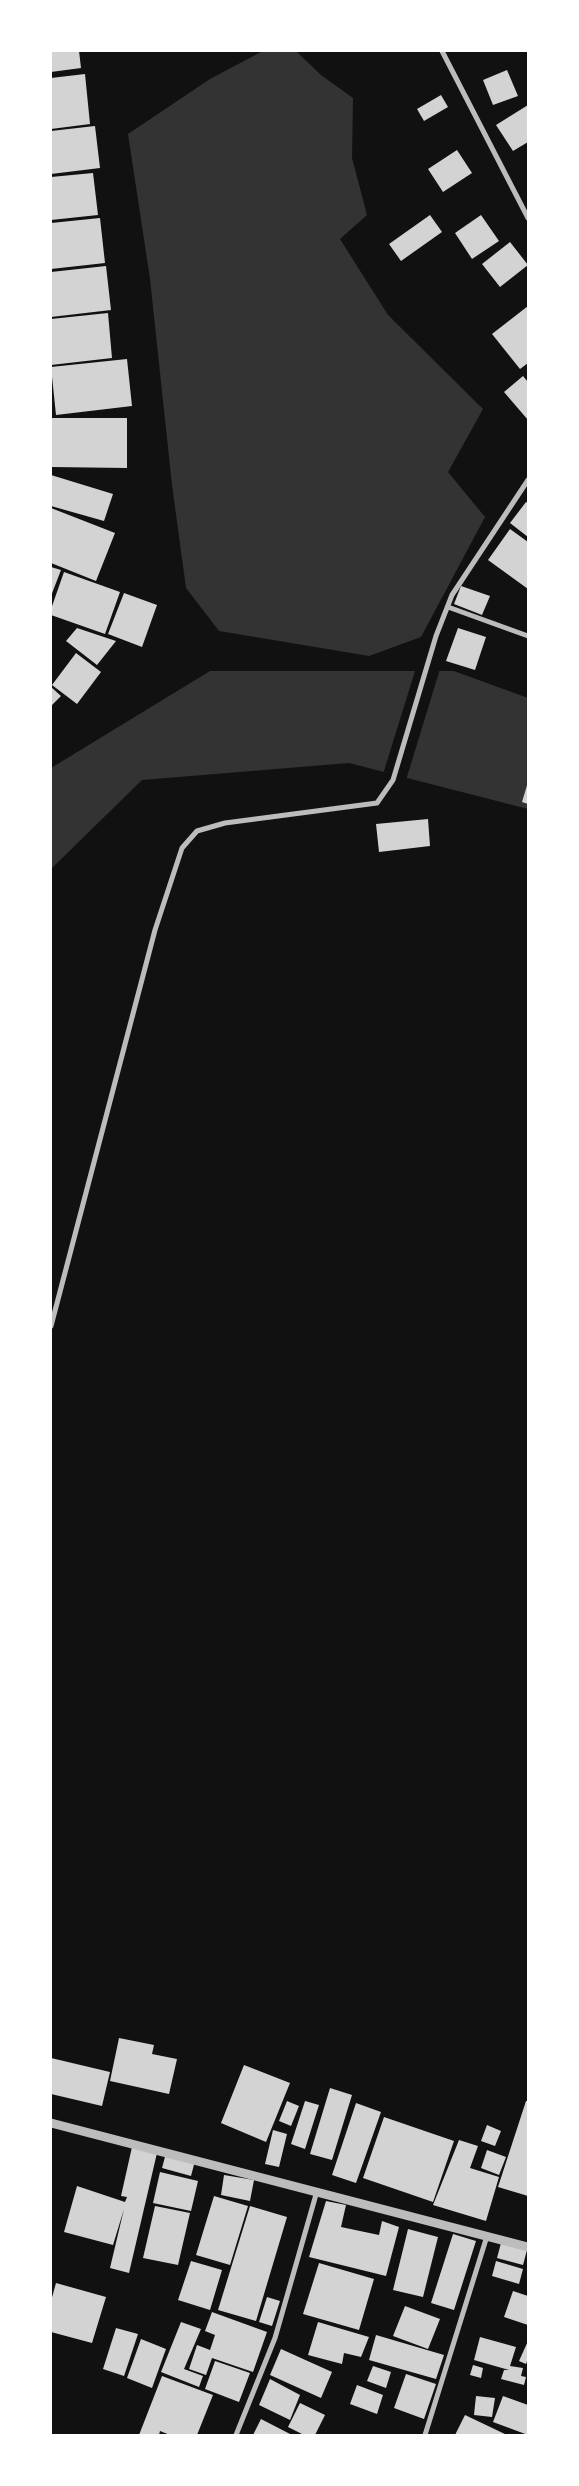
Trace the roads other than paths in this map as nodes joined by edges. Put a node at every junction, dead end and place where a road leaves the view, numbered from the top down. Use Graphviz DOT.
graph roads {
  1 [pos="442,51"];
  2 [pos="528,218"];
  3 [pos="528,480"];
  4 [pos="448,607"];
  5 [pos="528,636"];
  6 [pos="51,1326"];
  7 [pos="51,2123"];
  8 [pos="317,2190"];
  9 [pos="487,2236"];
  10 [pos="528,2247"];
  11 [pos="236,2435"];
  12 [pos="425,2435"];
  1 -- 2 [label="street"];
  3 -- 4 [label="street"];
  4 -- 5 [label="street"];
  4 -- 6 [label="street"];
  7 -- 8 [label="street"];
  8 -- 9 [label="street"];
  8 -- 11 [label="street"];
  9 -- 10 [label="street"];
  9 -- 12 [label="street"];
}
